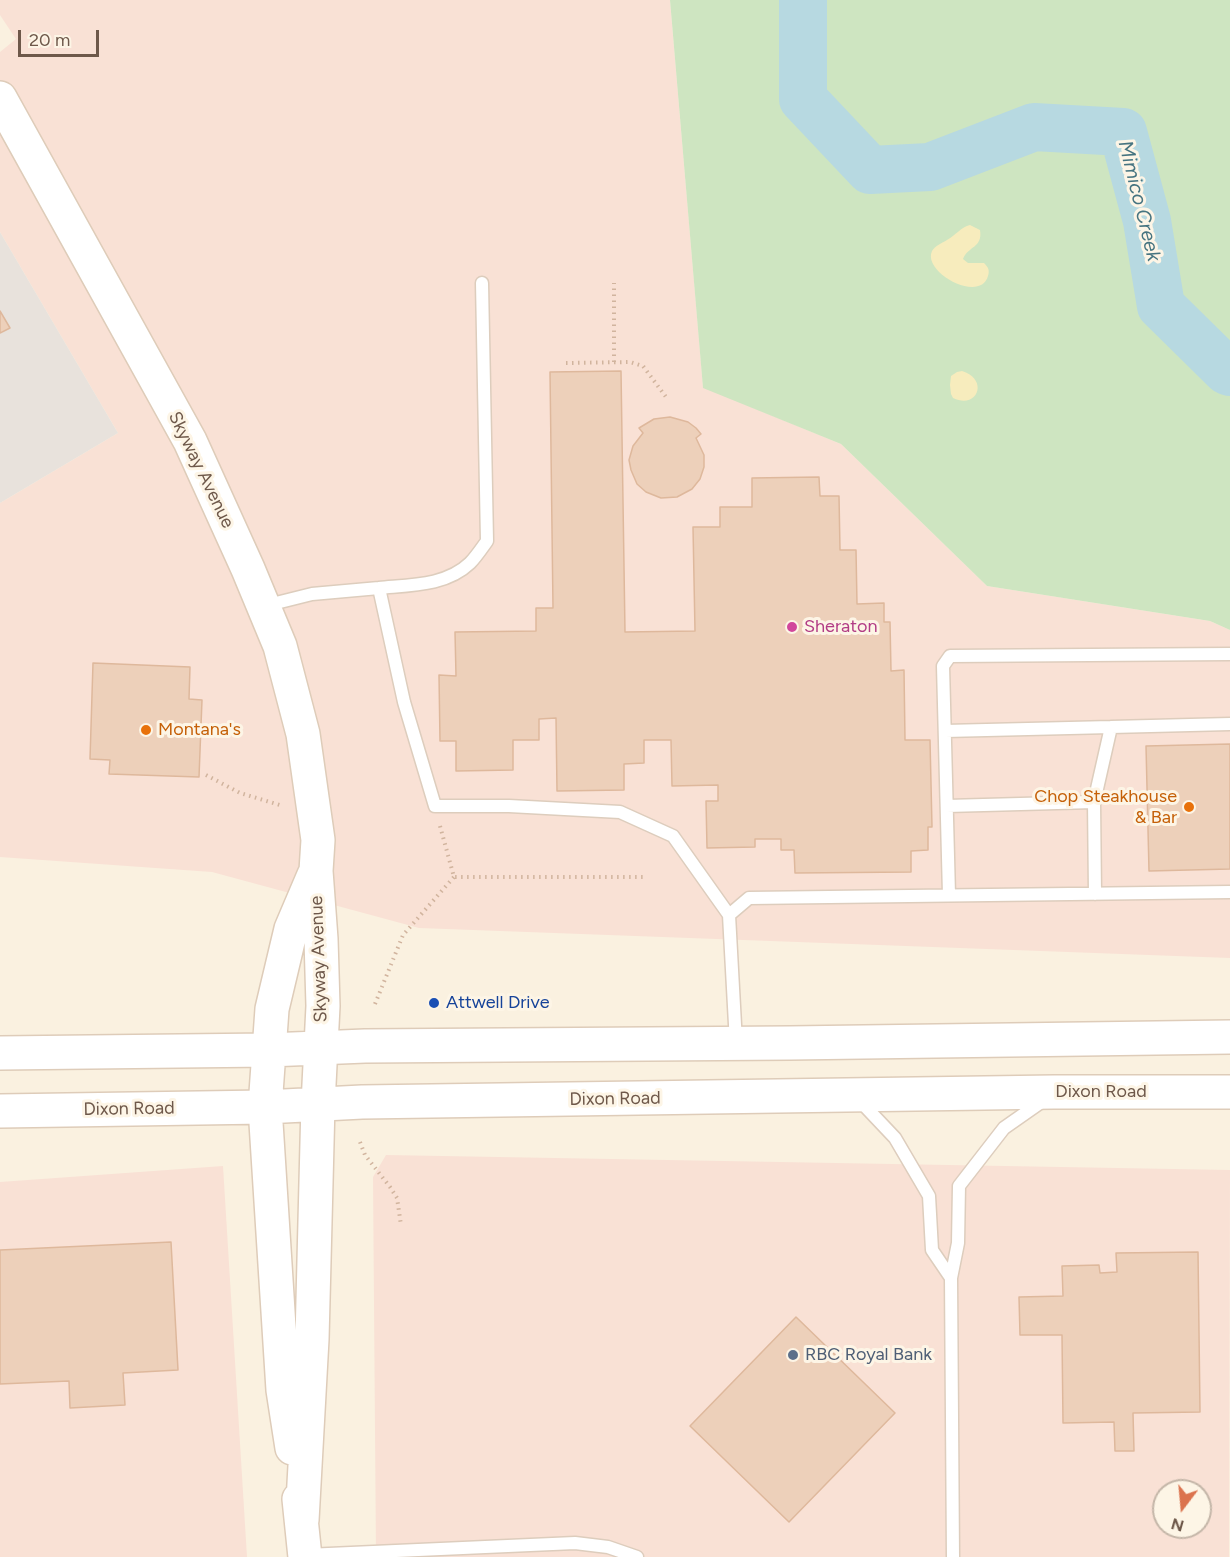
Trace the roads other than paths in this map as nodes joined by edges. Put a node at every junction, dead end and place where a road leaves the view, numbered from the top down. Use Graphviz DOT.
graph roads {
  1 [pos="0,98"];
  2 [pos="482,283"];
  3 [pos="379,588"];
  4 [pos="263,606"];
  5 [pos="1230,654"];
  6 [pos="1230,724"];
  7 [pos="1111,727"];
  8 [pos="945,731"];
  9 [pos="1094,802"];
  10 [pos="947,806"];
  11 [pos="316,871"];
  12 [pos="1230,892"];
  13 [pos="1095,894"];
  14 [pos="949,895"];
  15 [pos="729,915"];
  16 [pos="1230,1037"];
  17 [pos="736,1044"];
  18 [pos="321,1047"];
  19 [pos="269,1050"];
  20 [pos="0,1053"];
  21 [pos="1054,1092"];
  22 [pos="1230,1092"];
  23 [pos="855,1096"];
  24 [pos="318,1104"];
  25 [pos="265,1107"];
  26 [pos="0,1111"];
  27 [pos="951,1278"];
  28 [pos="302,1520"];
  29 [pos="304,1556"];
  30 [pos="637,1557"];
  31 [pos="953,1557"];
  1 -- 4 [label="main road, Skyway Avenue"];
  2 -- 3 [label="lane"];
  3 -- 4 [label="lane"];
  3 -- 15 [label="lane"];
  4 -- 11 [label="main road, Skyway Avenue"];
  5 -- 8 [label="lane"];
  6 -- 7 [label="lane"];
  7 -- 8 [label="lane"];
  7 -- 9 [label="lane"];
  8 -- 10 [label="lane"];
  9 -- 10 [label="lane"];
  9 -- 13 [label="lane"];
  10 -- 14 [label="lane"];
  11 -- 18 [label="main road, Skyway Avenue"];
  11 -- 19 [label="main road, Skyway Avenue"];
  12 -- 13 [label="lane"];
  13 -- 14 [label="lane"];
  14 -- 15 [label="lane"];
  15 -- 17 [label="lane"];
  16 -- 17 [label="main road"];
  17 -- 18 [label="main road"];
  18 -- 19 [label="main road"];
  18 -- 24 [label="main road"];
  19 -- 20 [label="main road"];
  19 -- 25 [label="main road"];
  21 -- 22 [label="main road, Dixon Road"];
  21 -- 23 [label="main road, Dixon Road"];
  21 -- 27 [label="lane"];
  23 -- 24 [label="main road, Dixon Road"];
  23 -- 27 [label="lane"];
  24 -- 25 [label="main road, Dixon Road"];
  24 -- 28 [label="main road"];
  25 -- 26 [label="main road, Dixon Road"];
  25 -- 28 [label="main road"];
  27 -- 31 [label="lane"];
  28 -- 29 [label="main road"];
  29 -- 30 [label="lane"];
}
